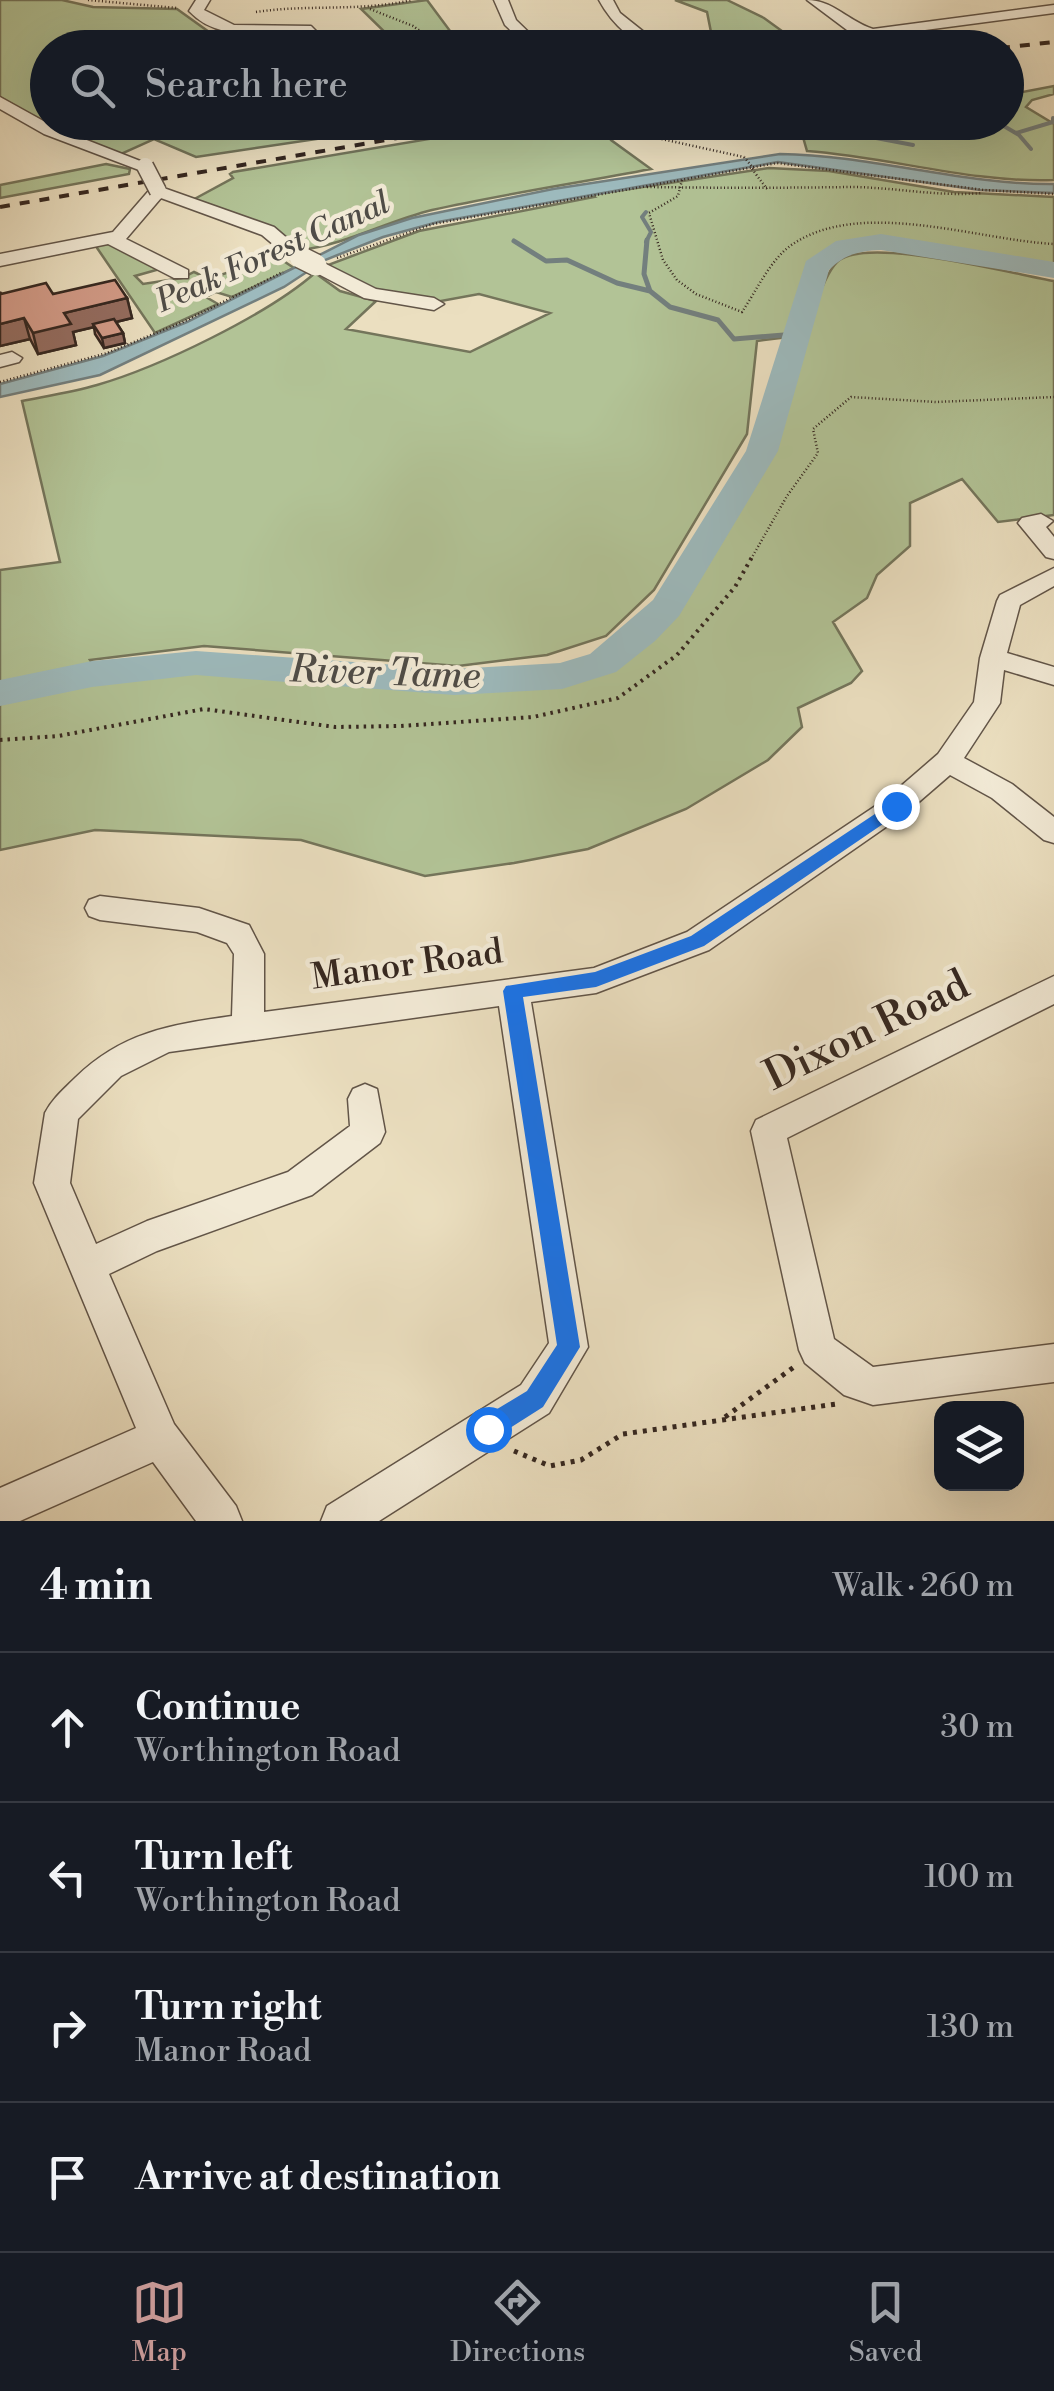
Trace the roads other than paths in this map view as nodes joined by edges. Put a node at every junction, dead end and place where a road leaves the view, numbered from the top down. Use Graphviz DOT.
graph roads {
  1 [pos="501,0"];
  2 [pos="606,0"];
  3 [pos="814,0"];
  4 [pos="200,4"];
  5 [pos="1054,9"];
  6 [pos="239,30"];
  7 [pos="239,30"];
  8 [pos="307,30"];
  9 [pos="519,30"];
  10 [pos="634,30"];
  11 [pos="862,30"];
  12 [pos="895,30"];
  13 [pos="0,102"];
  14 [pos="30,119"];
  15 [pos="76,140"];
  16 [pos="158,191"];
  17 [pos="115,237"];
  18 [pos="0,260"];
  19 [pos="180,274"];
  20 [pos="434,304"];
  21 [pos="1040,521"];
  22 [pos="1054,552"];
  23 [pos="1054,576"];
  24 [pos="994,658"];
  25 [pos="1054,676"];
  26 [pos="948,761"];
  27 [pos="1054,832"];
  28 [pos="100,908"];
  29 [pos="1054,989"];
  30 [pos="513,991"];
  31 [pos="248,1028"];
  32 [pos="365,1099"];
  33 [pos="86,1266"];
  34 [pos="1054,1363"];
  35 [pos="160,1438"];
  36 [pos="0,1509"];
  37 [pos="221,1521"];
  38 [pos="342,1521"];
  1 -- 9 [label="street"];
  2 -- 10 [label="street"];
  3 -- 11 [label="street"];
  4 -- 7 [label="street"];
  5 -- 12 [label="street"];
  6 -- 8 [label="street"];
  13 -- 14 [label="street, bridge"];
  15 -- 16 [label="street, bridge"];
  16 -- 17 [label="street"];
  16 -- 20 [label="street, bridge"];
  17 -- 18 [label="street"];
  17 -- 19 [label="street"];
  21 -- 22 [label="street"];
  23 -- 24 [label="street, Manor Road"];
  24 -- 25 [label="street"];
  24 -- 26 [label="street, Manor Road"];
  26 -- 27 [label="street"];
  26 -- 30 [label="street, Manor Road"];
  28 -- 31 [label="street"];
  29 -- 34 [label="street, Dixon Road"];
  30 -- 31 [label="street, Manor Road"];
  30 -- 38 [label="street"];
  31 -- 33 [label="street, Manor Road"];
  32 -- 33 [label="street"];
  33 -- 35 [label="street, Manor Road"];
  35 -- 36 [label="street"];
  35 -- 37 [label="street, Manor Road"];
}
